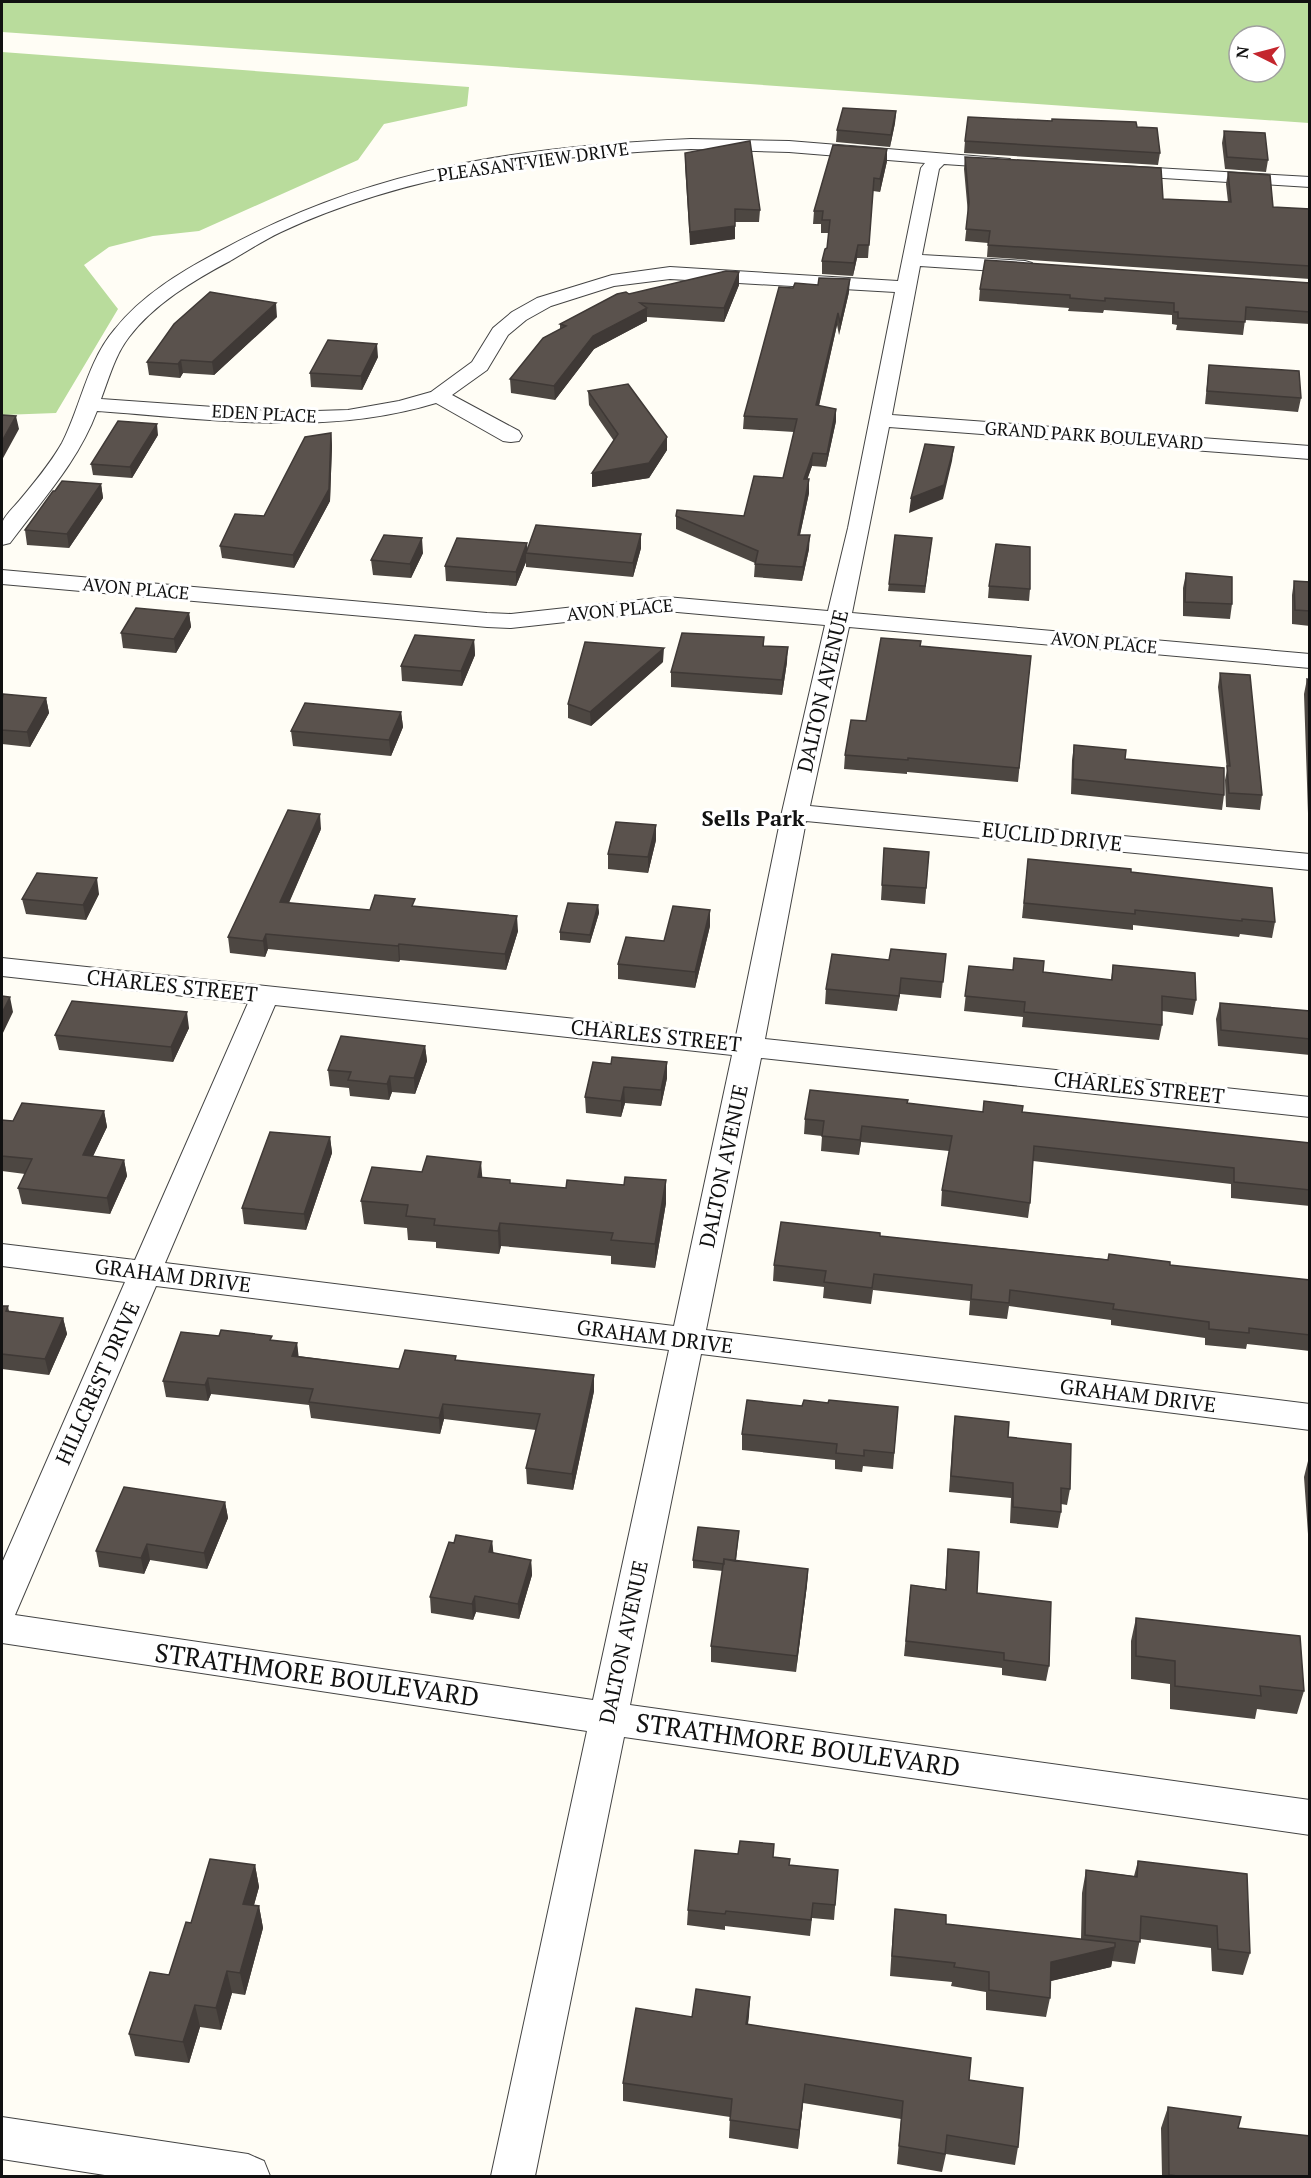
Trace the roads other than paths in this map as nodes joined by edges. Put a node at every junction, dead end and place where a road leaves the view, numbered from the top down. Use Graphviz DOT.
graph roads {
  1 [pos="939,159"];
  2 [pos="1020,164"];
  3 [pos="1106,170"];
  4 [pos="1310,182"];
  5 [pos="1042,268"];
  6 [pos="909,273"];
  7 [pos="438,396"];
  8 [pos="88,404"];
  9 [pos="879,420"];
  10 [pos="511,435"];
  11 [pos="1310,453"];
  12 [pos="2,538"];
  13 [pos="2,577"];
  14 [pos="840,620"];
  15 [pos="1310,661"];
  16 [pos="795,812"];
  17 [pos="1310,862"];
  18 [pos="2,967"];
  19 [pos="265,996"];
  20 [pos="749,1045"];
  21 [pos="1310,1107"];
  22 [pos="2,1255"];
  23 [pos="146,1273"];
  24 [pos="687,1341"];
  25 [pos="1310,1417"];
  26 [pos="2,1604"];
  27 [pos="2,1628"];
  28 [pos="608,1718"];
  29 [pos="1310,1818"];
  30 [pos="2,2138"];
  31 [pos="248,2176"];
  32 [pos="513,2176"];
  1 -- 2 [label="street, PLEASANTVIEW DRIVE"];
  1 -- 6 [label="street, DALTON AVENUE"];
  1 -- 8 [label="street, PLEASANTVIEW DRIVE"];
  3 -- 4 [label="street"];
  5 -- 6 [label="street, EDEN PLACE"];
  6 -- 7 [label="street, EDEN PLACE"];
  6 -- 9 [label="street, DALTON AVENUE"];
  7 -- 8 [label="street, EDEN PLACE"];
  7 -- 10 [label="street"];
  8 -- 12 [label="street, PLEASANTVIEW DRIVE"];
  9 -- 11 [label="street, GRAND PARK BOULEVARD"];
  9 -- 14 [label="street, DALTON AVENUE"];
  13 -- 14 [label="street, AVON PLACE"];
  14 -- 15 [label="street, AVON PLACE"];
  14 -- 16 [label="street, DALTON AVENUE"];
  16 -- 17 [label="street, EUCLID DRIVE"];
  16 -- 20 [label="street, DALTON AVENUE"];
  18 -- 19 [label="street, CHARLES STREET"];
  19 -- 20 [label="street, CHARLES STREET"];
  19 -- 23 [label="street, HILLCREST DRIVE"];
  20 -- 21 [label="street, CHARLES STREET"];
  20 -- 24 [label="street, DALTON AVENUE"];
  22 -- 23 [label="street, GRAHAM DRIVE"];
  23 -- 24 [label="street, GRAHAM DRIVE"];
  23 -- 26 [label="street, HILLCREST DRIVE"];
  24 -- 25 [label="street, GRAHAM DRIVE"];
  24 -- 28 [label="street, DALTON AVENUE"];
  27 -- 28 [label="street, STRATHMORE BOULEVARD"];
  28 -- 29 [label="street, STRATHMORE BOULEVARD"];
  28 -- 32 [label="street, DALTON AVENUE"];
  30 -- 31 [label="street"];
}
